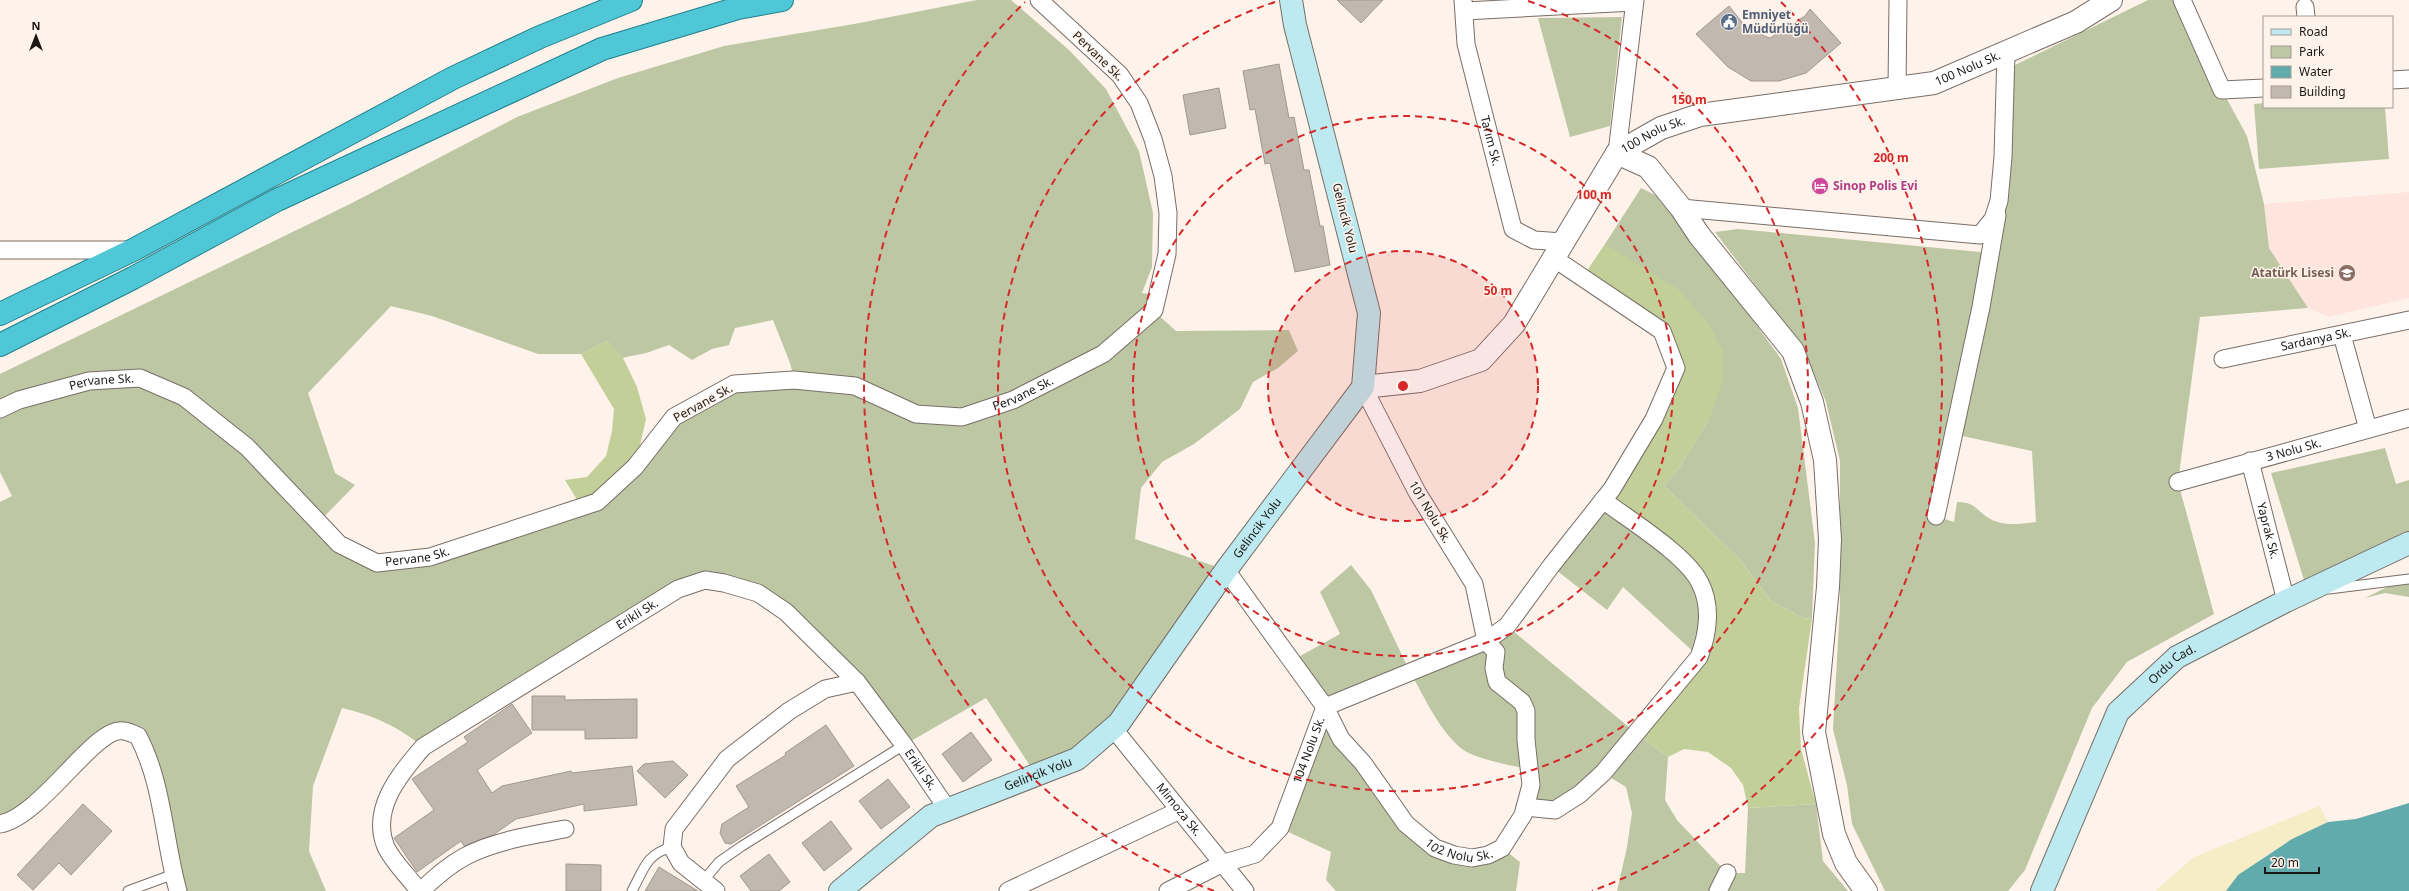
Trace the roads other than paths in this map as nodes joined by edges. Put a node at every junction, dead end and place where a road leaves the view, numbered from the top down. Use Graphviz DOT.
graph roads {
  1 [pos="631,0"];
  2 [pos="782,0"];
  3 [pos="1038,0"];
  4 [pos="1898,0"];
  5 [pos="2111,0"];
  6 [pos="2182,0"];
  7 [pos="1291,1"];
  8 [pos="1634,1"];
  9 [pos="1464,5"];
  10 [pos="2006,52"];
  11 [pos="2409,79"];
  12 [pos="2393,80"];
  13 [pos="2263,88"];
  14 [pos="1897,89"];
  15 [pos="1617,153"];
  16 [pos="1999,201"];
  17 [pos="1681,208"];
  18 [pos="0,250"];
  19 [pos="133,250"];
  20 [pos="1559,251"];
  21 [pos="0,314"];
  22 [pos="2409,320"];
  23 [pos="2342,335"];
  24 [pos="0,345"];
  25 [pos="2223,359"];
  26 [pos="1363,387"];
  27 [pos="0,409"];
  28 [pos="2409,418"];
  29 [pos="2368,429"];
  30 [pos="2250,461"];
  31 [pos="2178,482"];
  32 [pos="1604,500"];
  33 [pos="1936,516"];
  34 [pos="2409,543"];
  35 [pos="1226,570"];
  36 [pos="2409,579"];
  37 [pos="2306,591"];
  38 [pos="2286,601"];
  39 [pos="1486,641"];
  40 [pos="857,682"];
  41 [pos="1325,707"];
  42 [pos="1113,728"];
  43 [pos="904,745"];
  44 [pos="1525,807"];
  45 [pos="948,810"];
  46 [pos="1178,811"];
  47 [pos="0,824"];
  48 [pos="565,829"];
  49 [pos="672,847"];
  50 [pos="1221,864"];
  51 [pos="1727,873"];
  52 [pos="174,874"];
  53 [pos="710,886"];
  54 [pos="128,891"];
  55 [pos="178,891"];
  56 [pos="420,891"];
  57 [pos="632,891"];
  58 [pos="840,891"];
  59 [pos="1008,891"];
  60 [pos="1168,891"];
  61 [pos="1245,891"];
  62 [pos="1718,891"];
  63 [pos="1866,891"];
  64 [pos="2042,891"];
  1 -- 19 [label="highway"];
  2 -- 24 [label="highway"];
  3 -- 27 [label="street, Pervane Sk."];
  4 -- 14 [label="street"];
  5 -- 10 [label="street, 100 Nolu Sk."];
  6 -- 13 [label="street"];
  7 -- 26 [label="main road, Gelincik Yolu"];
  8 -- 9 [label="street"];
  8 -- 15 [label="street"];
  9 -- 20 [label="street, Tarım Sk."];
  10 -- 14 [label="street, 100 Nolu Sk."];
  10 -- 16 [label="street"];
  11 -- 12 [label="street"];
  14 -- 15 [label="street, 100 Nolu Sk."];
  15 -- 17 [label="street"];
  15 -- 20 [label="street, 100 Nolu Sk."];
  16 -- 17 [label="street"];
  16 -- 33 [label="street"];
  17 -- 63 [label="street"];
  18 -- 19 [label="street"];
  19 -- 21 [label="highway"];
  20 -- 26 [label="street, 100 Nolu Sk."];
  20 -- 32 [label="street"];
  22 -- 23 [label="street, Sardanya Sk."];
  23 -- 25 [label="street, Sardanya Sk."];
  23 -- 29 [label="street"];
  26 -- 35 [label="main road, Gelincik Yolu"];
  26 -- 39 [label="street, 101 Nolu Sk."];
  28 -- 29 [label="street, 3 Nolu Sk."];
  29 -- 30 [label="street, 3 Nolu Sk."];
  30 -- 31 [label="street, 3 Nolu Sk."];
  30 -- 38 [label="street, Yaprak Sk."];
  32 -- 39 [label="street"];
  32 -- 44 [label="street"];
  34 -- 37 [label="main road, Ordu Cad."];
  35 -- 41 [label="street, 104 Nolu Sk."];
  35 -- 42 [label="main road, Gelincik Yolu"];
  36 -- 37 [label="lane"];
  37 -- 38 [label="main road, Ordu Cad."];
  38 -- 64 [label="main road, Ordu Cad."];
  39 -- 41 [label="street"];
  39 -- 44 [label="street, 102 Nolu Sk."];
  40 -- 43 [label="street, Erikli Sk."];
  40 -- 49 [label="street"];
  40 -- 56 [label="street, Erikli Sk."];
  41 -- 44 [label="street, 102 Nolu Sk."];
  41 -- 50 [label="street, 104 Nolu Sk."];
  42 -- 45 [label="main road, Gelincik Yolu"];
  42 -- 46 [label="street, Mimoza Sk."];
  43 -- 45 [label="street, Erikli Sk."];
  43 -- 53 [label="lane"];
  45 -- 58 [label="main road, Gelincik Yolu"];
  46 -- 50 [label="street, Mimoza Sk."];
  46 -- 59 [label="street"];
  47 -- 52 [label="street"];
  48 -- 56 [label="street"];
  49 -- 53 [label="street"];
  49 -- 57 [label="lane"];
  50 -- 60 [label="street, 104 Nolu Sk."];
  50 -- 61 [label="street, Mimoza Sk."];
  51 -- 62 [label="street"];
  52 -- 54 [label="lane"];
  52 -- 55 [label="street"];
}
